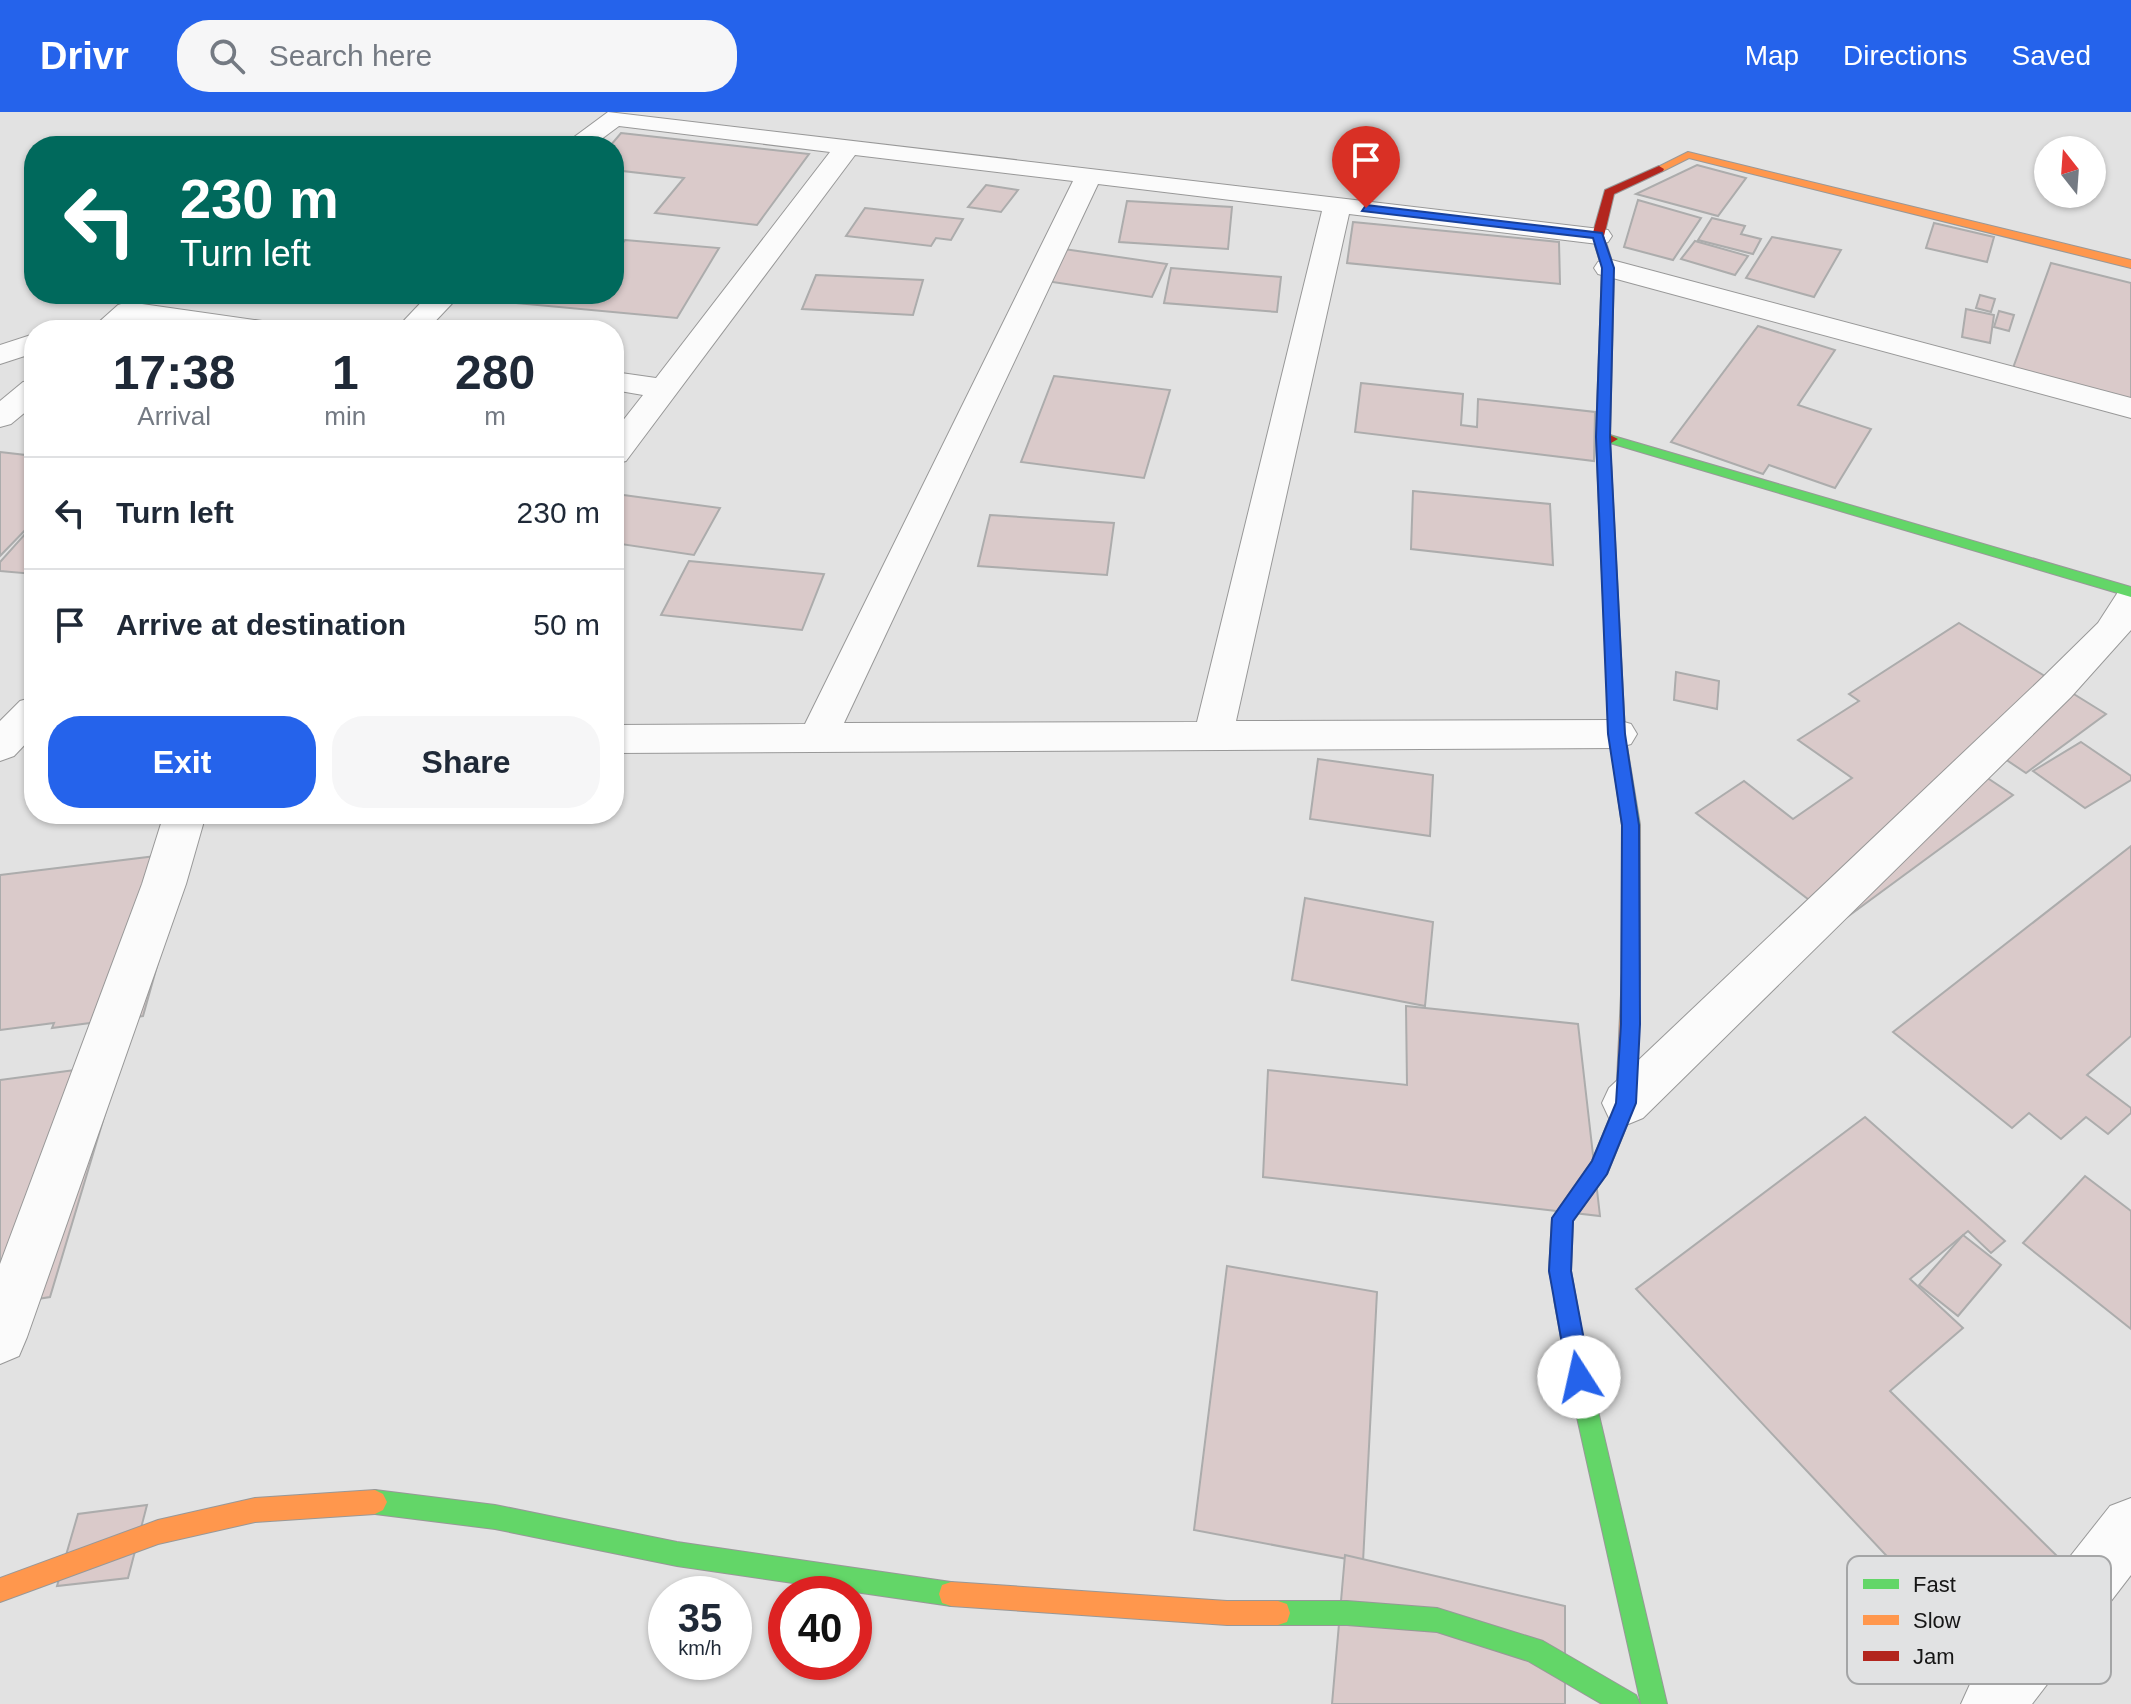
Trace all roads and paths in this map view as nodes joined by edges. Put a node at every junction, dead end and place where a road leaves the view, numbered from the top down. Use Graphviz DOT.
graph roads {
  1 [pos="589,136"];
  2 [pos="847,147"];
  3 [pos="1089,175"];
  4 [pos="1337,205"];
  5 [pos="1598,236"];
  6 [pos="2131,264"];
  7 [pos="1608,268"];
  8 [pos="147,304"];
  9 [pos="436,304"];
  10 [pos="128,311"];
  11 [pos="101,320"];
  12 [pos="117,320"];
  13 [pos="191,320"];
  14 [pos="420,320"];
  15 [pos="24,347"];
  16 [pos="0,355"];
  17 [pos="624,382"];
  18 [pos="661,388"];
  19 [pos="24,397"];
  20 [pos="2131,408"];
  21 [pos="0,417"];
  22 [pos="1603,437"];
  23 [pos="624,440"];
  24 [pos="2131,592"];
  25 [pos="2124,625"];
  26 [pos="24,722"];
  27 [pos="1617,734"];
  28 [pos="1213,736"];
  29 [pos="624,739"];
  30 [pos="817,739"];
  31 [pos="0,747"];
  32 [pos="24,747"];
  33 [pos="182,824"];
  34 [pos="1626,1103"];
  35 [pos="0,1337"];
  36 [pos="2131,1527"];
  37 [pos="2108,1556"];
  38 [pos="0,1590"];
  39 [pos="2009,1684"];
  40 [pos="1627,1704"];
  41 [pos="1654,1704"];
  42 [pos="1993,1704"];
  1 -- 2 [label="street"];
  2 -- 3 [label="street"];
  2 -- 18 [label="street"];
  3 -- 4 [label="street"];
  3 -- 30 [label="street"];
  4 -- 5 [label="street"];
  4 -- 28 [label="street"];
  5 -- 6 [label="street"];
  5 -- 7 [label="street"];
  7 -- 20 [label="street"];
  7 -- 22 [label="street"];
  8 -- 10 [label="street"];
  9 -- 14 [label="street"];
  10 -- 11 [label="street"];
  10 -- 12 [label="street"];
  10 -- 13 [label="street"];
  15 -- 16 [label="street"];
  17 -- 18 [label="street"];
  18 -- 23 [label="street"];
  19 -- 21 [label="street"];
  22 -- 24 [label="street"];
  22 -- 27 [label="street"];
  25 -- 34 [label="street"];
  26 -- 31 [label="street"];
  27 -- 28 [label="street"];
  27 -- 34 [label="street"];
  28 -- 30 [label="street"];
  29 -- 30 [label="street"];
  31 -- 32 [label="street"];
  33 -- 35 [label="street"];
  34 -- 41 [label="street"];
  36 -- 37 [label="street"];
  38 -- 40 [label="street"];
  39 -- 42 [label="street"];
}
